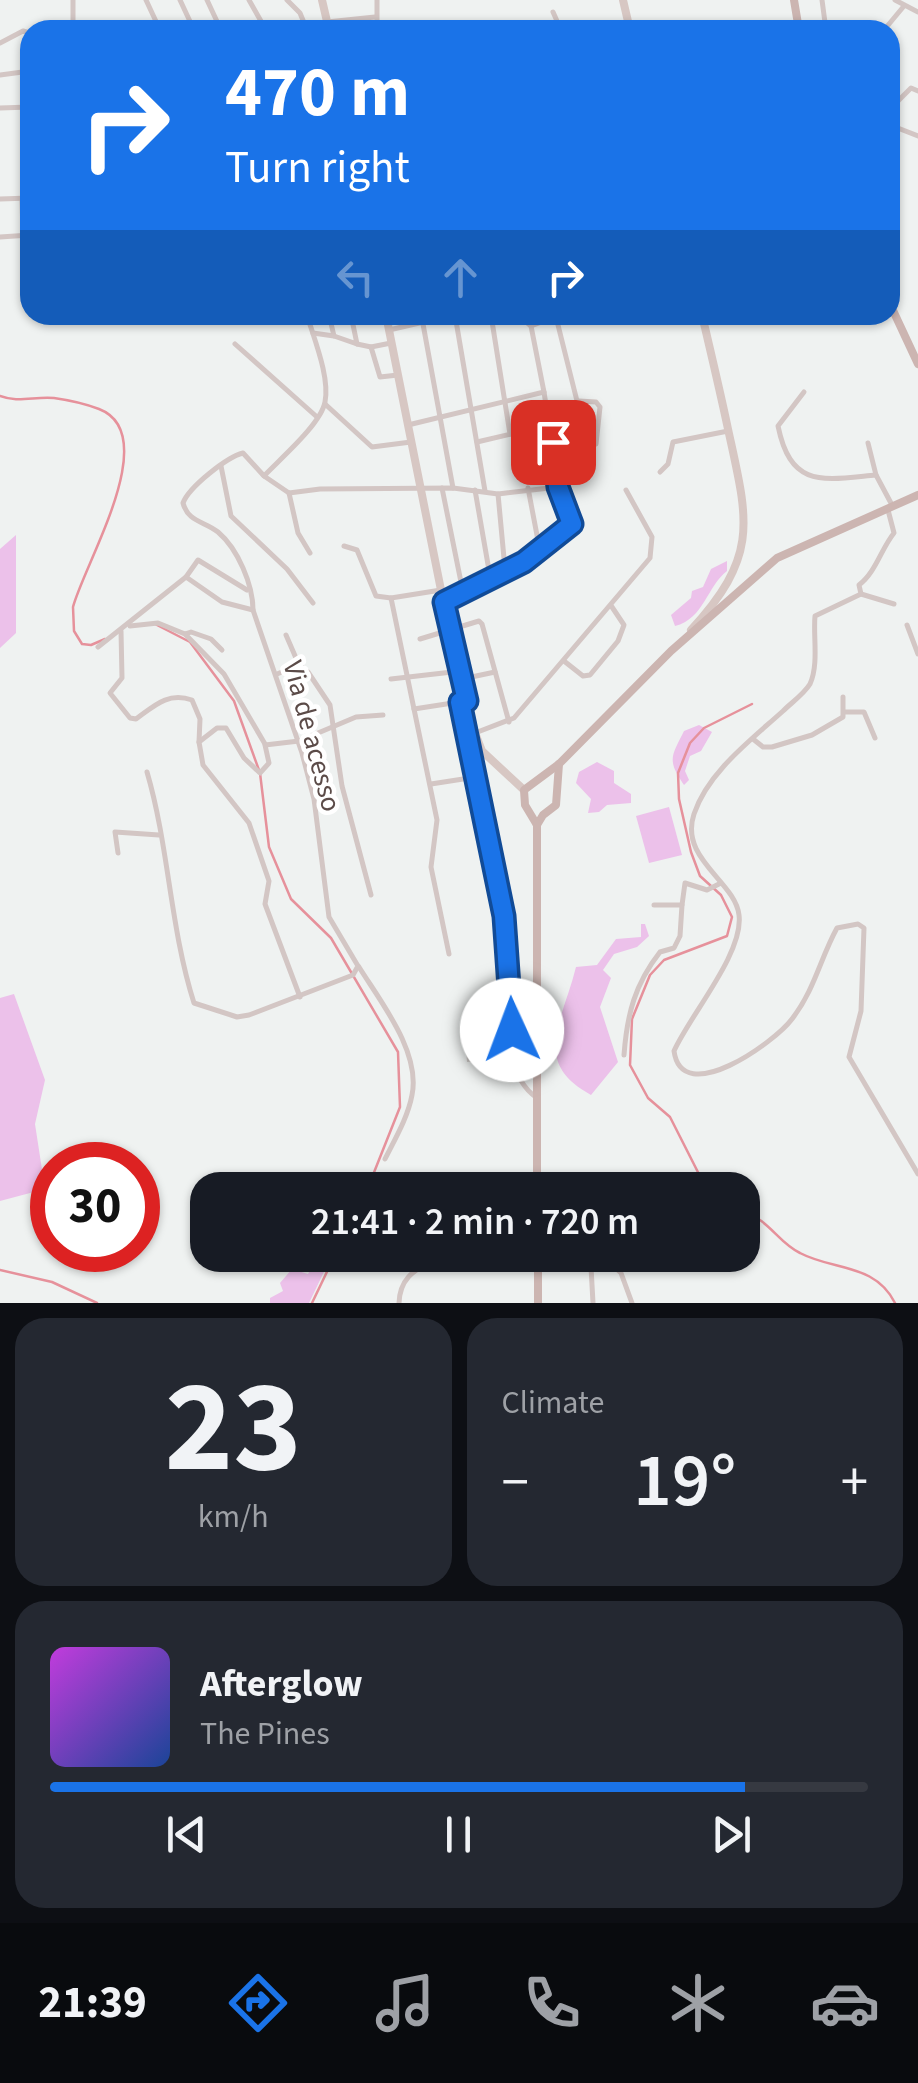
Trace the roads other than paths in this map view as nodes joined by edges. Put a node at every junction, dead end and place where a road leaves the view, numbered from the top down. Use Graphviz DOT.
graph roads {
  1 [pos="287,0"];
  2 [pos="377,0"];
  3 [pos="895,0"];
  4 [pos="904,6"];
  5 [pos="553,12"];
  6 [pos="918,12"];
  7 [pos="374,17"];
  8 [pos="359,18"];
  9 [pos="304,20"];
  10 [pos="351,20"];
  11 [pos="375,20"];
  12 [pos="557,20"];
  13 [pos="892,20"];
  14 [pos="310,325"];
  15 [pos="331,325"];
  16 [pos="352,325"];
  17 [pos="388,325"];
  18 [pos="411,325"];
  19 [pos="423,325"];
  20 [pos="456,325"];
  21 [pos="494,325"];
  22 [pos="560,325"];
  23 [pos="704,325"];
  24 [pos="900,325"];
  25 [pos="531,326"];
  26 [pos="389,330"];
  27 [pos="312,333"];
  28 [pos="334,336"];
  29 [pos="391,343"];
  30 [pos="235,344"];
  31 [pos="356,344"];
  32 [pos="371,347"];
  33 [pos="918,364"];
  34 [pos="398,375"];
  35 [pos="544,392"];
  36 [pos="804,392"];
  37 [pos="507,401"];
  38 [pos="579,401"];
  39 [pos="325,404"];
  40 [pos="472,410"];
  41 [pos="317,417"];
  42 [pos="442,418"];
  43 [pos="408,425"];
  44 [pos="551,425"];
  45 [pos="728,431"];
  46 [pos="510,434"];
  47 [pos="411,442"];
  48 [pos="477,442"];
  49 [pos="868,443"];
  50 [pos="554,452"];
  51 [pos="220,462"];
  52 [pos="660,472"];
  53 [pos="876,475"];
  54 [pos="264,476"];
  55 [pos="558,487"];
  56 [pos="442,488"];
  57 [pos="452,488"];
  58 [pos="528,488"];
  59 [pos="421,490"];
  60 [pos="475,490"];
  61 [pos="626,490"];
  62 [pos="485,492"];
  63 [pos="289,493"];
  64 [pos="498,494"];
  65 [pos="918,495"];
  66 [pos="890,509"];
  67 [pos="344,546"];
  68 [pos="540,551"];
  69 [pos="310,553"];
  70 [pos="506,569"];
  71 [pos="186,577"];
  72 [pos="490,577"];
  73 [pos="441,590"];
  74 [pos="250,591"];
  75 [pos="462,592"];
  76 [pos="864,594"];
  77 [pos="391,598"];
  78 [pos="444,602"];
  79 [pos="312,603"];
  80 [pos="894,604"];
  81 [pos="612,607"];
  82 [pos="252,610"];
  83 [pos="908,625"];
  84 [pos="124,629"];
  85 [pos="451,629"];
  86 [pos="185,634"];
  87 [pos="286,636"];
  88 [pos="420,639"];
  89 [pos="98,648"];
  90 [pos="222,650"];
  91 [pos="671,652"];
  92 [pos="918,654"];
  93 [pos="564,661"];
  94 [pos="299,665"];
  95 [pos="495,672"];
  96 [pos="277,674"];
  97 [pos="462,675"];
  98 [pos="406,676"];
  99 [pos="390,679"];
  100 [pos="843,697"];
  101 [pos="463,701"];
  102 [pos="414,709"];
  103 [pos="844,712"];
  104 [pos="383,714"];
  105 [pos="510,722"];
  106 [pos="336,728"];
  107 [pos="475,733"];
  108 [pos="875,738"];
  109 [pos="753,739"];
  110 [pos="299,741"];
  111 [pos="200,742"];
  112 [pos="265,745"];
  113 [pos="560,764"];
  114 [pos="146,772"];
  115 [pos="508,775"];
  116 [pos="476,777"];
  117 [pos="536,780"];
  118 [pos="431,784"];
  119 [pos="556,788"];
  120 [pos="524,790"];
  121 [pos="532,813"];
  122 [pos="542,815"];
  123 [pos="537,824"];
  124 [pos="158,835"];
  125 [pos="118,853"];
  126 [pos="720,884"];
  127 [pos="371,895"];
  128 [pos="654,905"];
  129 [pos="682,905"];
  130 [pos="448,954"];
  131 [pos="358,966"];
  132 [pos="300,997"];
  133 [pos="536,1028"];
  134 [pos="512,1030"];
  135 [pos="624,1055"];
  136 [pos="537,1098"];
  137 [pos="385,1160"];
  138 [pos="537,1172"];
  139 [pos="918,1174"];
  140 [pos="417,1272"];
  141 [pos="538,1272"];
  142 [pos="399,1303"];
  143 [pos="538,1303"];
  144 [pos="593,1303"];
  145 [pos="632,1303"];
  1 -- 9 [label="street"];
  2 -- 7 [label="street"];
  3 -- 4 [label="street"];
  4 -- 6 [label="street"];
  4 -- 13 [label="street"];
  5 -- 12 [label="street"];
  7 -- 8 [label="street"];
  7 -- 11 [label="street"];
  8 -- 10 [label="street"];
  14 -- 27 [label="street"];
  15 -- 28 [label="street"];
  16 -- 31 [label="street"];
  17 -- 26 [label="street"];
  18 -- 26 [label="street"];
  19 -- 42 [label="street"];
  20 -- 40 [label="street"];
  21 -- 37 [label="street"];
  22 -- 38 [label="street"];
  23 -- 45 [label="street"];
  24 -- 33 [label="main road"];
  25 -- 35 [label="street"];
  26 -- 29 [label="street"];
  27 -- 28 [label="street"];
  27 -- 39 [label="street"];
  28 -- 31 [label="street"];
  29 -- 32 [label="street"];
  29 -- 34 [label="street"];
  30 -- 41 [label="street"];
  31 -- 32 [label="street"];
  32 -- 34 [label="street"];
  34 -- 43 [label="street"];
  35 -- 37 [label="street"];
  35 -- 44 [label="street"];
  36 -- 53 [label="street"];
  37 -- 40 [label="street"];
  37 -- 46 [label="street"];
  38 -- 44 [label="street"];
  38 -- 50 [label="street"];
  39 -- 41 [label="street"];
  39 -- 47 [label="street"];
  40 -- 42 [label="street"];
  40 -- 48 [label="street"];
  41 -- 54 [label="street"];
  42 -- 43 [label="street"];
  42 -- 57 [label="street"];
  43 -- 47 [label="street"];
  44 -- 46 [label="street"];
  44 -- 50 [label="street"];
  45 -- 52 [label="street"];
  45 -- 91 [label="street"];
  46 -- 48 [label="street"];
  47 -- 59 [label="street"];
  48 -- 62 [label="street"];
  49 -- 53 [label="street"];
  50 -- 55 [label="street"];
  51 -- 54 [label="street"];
  51 -- 74 [label="street, Via de acesso"];
  51 -- 79 [label="street"];
  53 -- 66 [label="street"];
  54 -- 63 [label="street"];
  55 -- 58 [label="street"];
  55 -- 68 [label="street"];
  56 -- 57 [label="street"];
  56 -- 59 [label="street"];
  56 -- 75 [label="street"];
  57 -- 60 [label="street"];
  58 -- 64 [label="street"];
  58 -- 68 [label="street"];
  59 -- 63 [label="street"];
  59 -- 73 [label="street"];
  60 -- 62 [label="street"];
  60 -- 72 [label="street"];
  61 -- 81 [label="street"];
  62 -- 64 [label="street"];
  63 -- 69 [label="street"];
  64 -- 70 [label="street"];
  65 -- 66 [label="main road"];
  66 -- 76 [label="street"];
  66 -- 91 [label="main road"];
  67 -- 77 [label="street"];
  68 -- 70 [label="street"];
  70 -- 72 [label="street"];
  71 -- 74 [label="street"];
  71 -- 82 [label="street"];
  71 -- 84 [label="street"];
  72 -- 75 [label="street"];
  73 -- 77 [label="street"];
  73 -- 78 [label="street"];
  74 -- 82 [label="street, Via de acesso"];
  75 -- 78 [label="street"];
  76 -- 80 [label="street"];
  76 -- 109 [label="street"];
  77 -- 98 [label="street"];
  78 -- 85 [label="street"];
  81 -- 93 [label="street"];
  81 -- 93 [label="street"];
  82 -- 96 [label="street, Via de acesso"];
  83 -- 92 [label="street"];
  84 -- 86 [label="street"];
  84 -- 89 [label="street"];
  84 -- 111 [label="street"];
  85 -- 88 [label="street"];
  85 -- 95 [label="street"];
  85 -- 97 [label="street"];
  86 -- 90 [label="street"];
  86 -- 112 [label="street"];
  87 -- 94 [label="street"];
  91 -- 113 [label="main road"];
  93 -- 105 [label="street"];
  94 -- 96 [label="street"];
  94 -- 106 [label="street"];
  95 -- 97 [label="street"];
  95 -- 105 [label="street"];
  96 -- 110 [label="street, Via de acesso"];
  97 -- 98 [label="street"];
  97 -- 101 [label="street"];
  98 -- 99 [label="street"];
  98 -- 102 [label="street"];
  100 -- 103 [label="street"];
  101 -- 102 [label="street"];
  101 -- 107 [label="street"];
  101 -- 116 [label="street"];
  102 -- 118 [label="street"];
  103 -- 108 [label="street"];
  103 -- 109 [label="street"];
  104 -- 106 [label="street"];
  105 -- 107 [label="street"];
  106 -- 110 [label="street"];
  106 -- 127 [label="street"];
  107 -- 115 [label="street"];
  109 -- 126 [label="street"];
  110 -- 112 [label="street"];
  110 -- 131 [label="street, Via de acesso"];
  111 -- 112 [label="street"];
  111 -- 132 [label="street"];
  113 -- 117 [label="main road"];
  113 -- 119 [label="main road"];
  114 -- 124 [label="street"];
  115 -- 117 [label="street"];
  115 -- 120 [label="street"];
  116 -- 118 [label="street"];
  116 -- 134 [label="street"];
  117 -- 119 [label="main road"];
  117 -- 120 [label="main road"];
  118 -- 130 [label="street"];
  119 -- 122 [label="main road"];
  120 -- 121 [label="main road"];
  121 -- 122 [label="main road"];
  121 -- 123 [label="main road"];
  122 -- 123 [label="main road"];
  123 -- 133 [label="main road"];
  124 -- 125 [label="street"];
  124 -- 132 [label="street"];
  126 -- 129 [label="street"];
  126 -- 139 [label="street"];
  128 -- 129 [label="street"];
  129 -- 135 [label="street"];
  131 -- 132 [label="street"];
  131 -- 137 [label="street, Via de acesso"];
  133 -- 134 [label="street"];
  133 -- 136 [label="main road"];
  134 -- 136 [label="street"];
  136 -- 138 [label="main road"];
  140 -- 142 [label="street"];
  141 -- 143 [label="main road"];
  144 -- 145 [label="street"];
}
